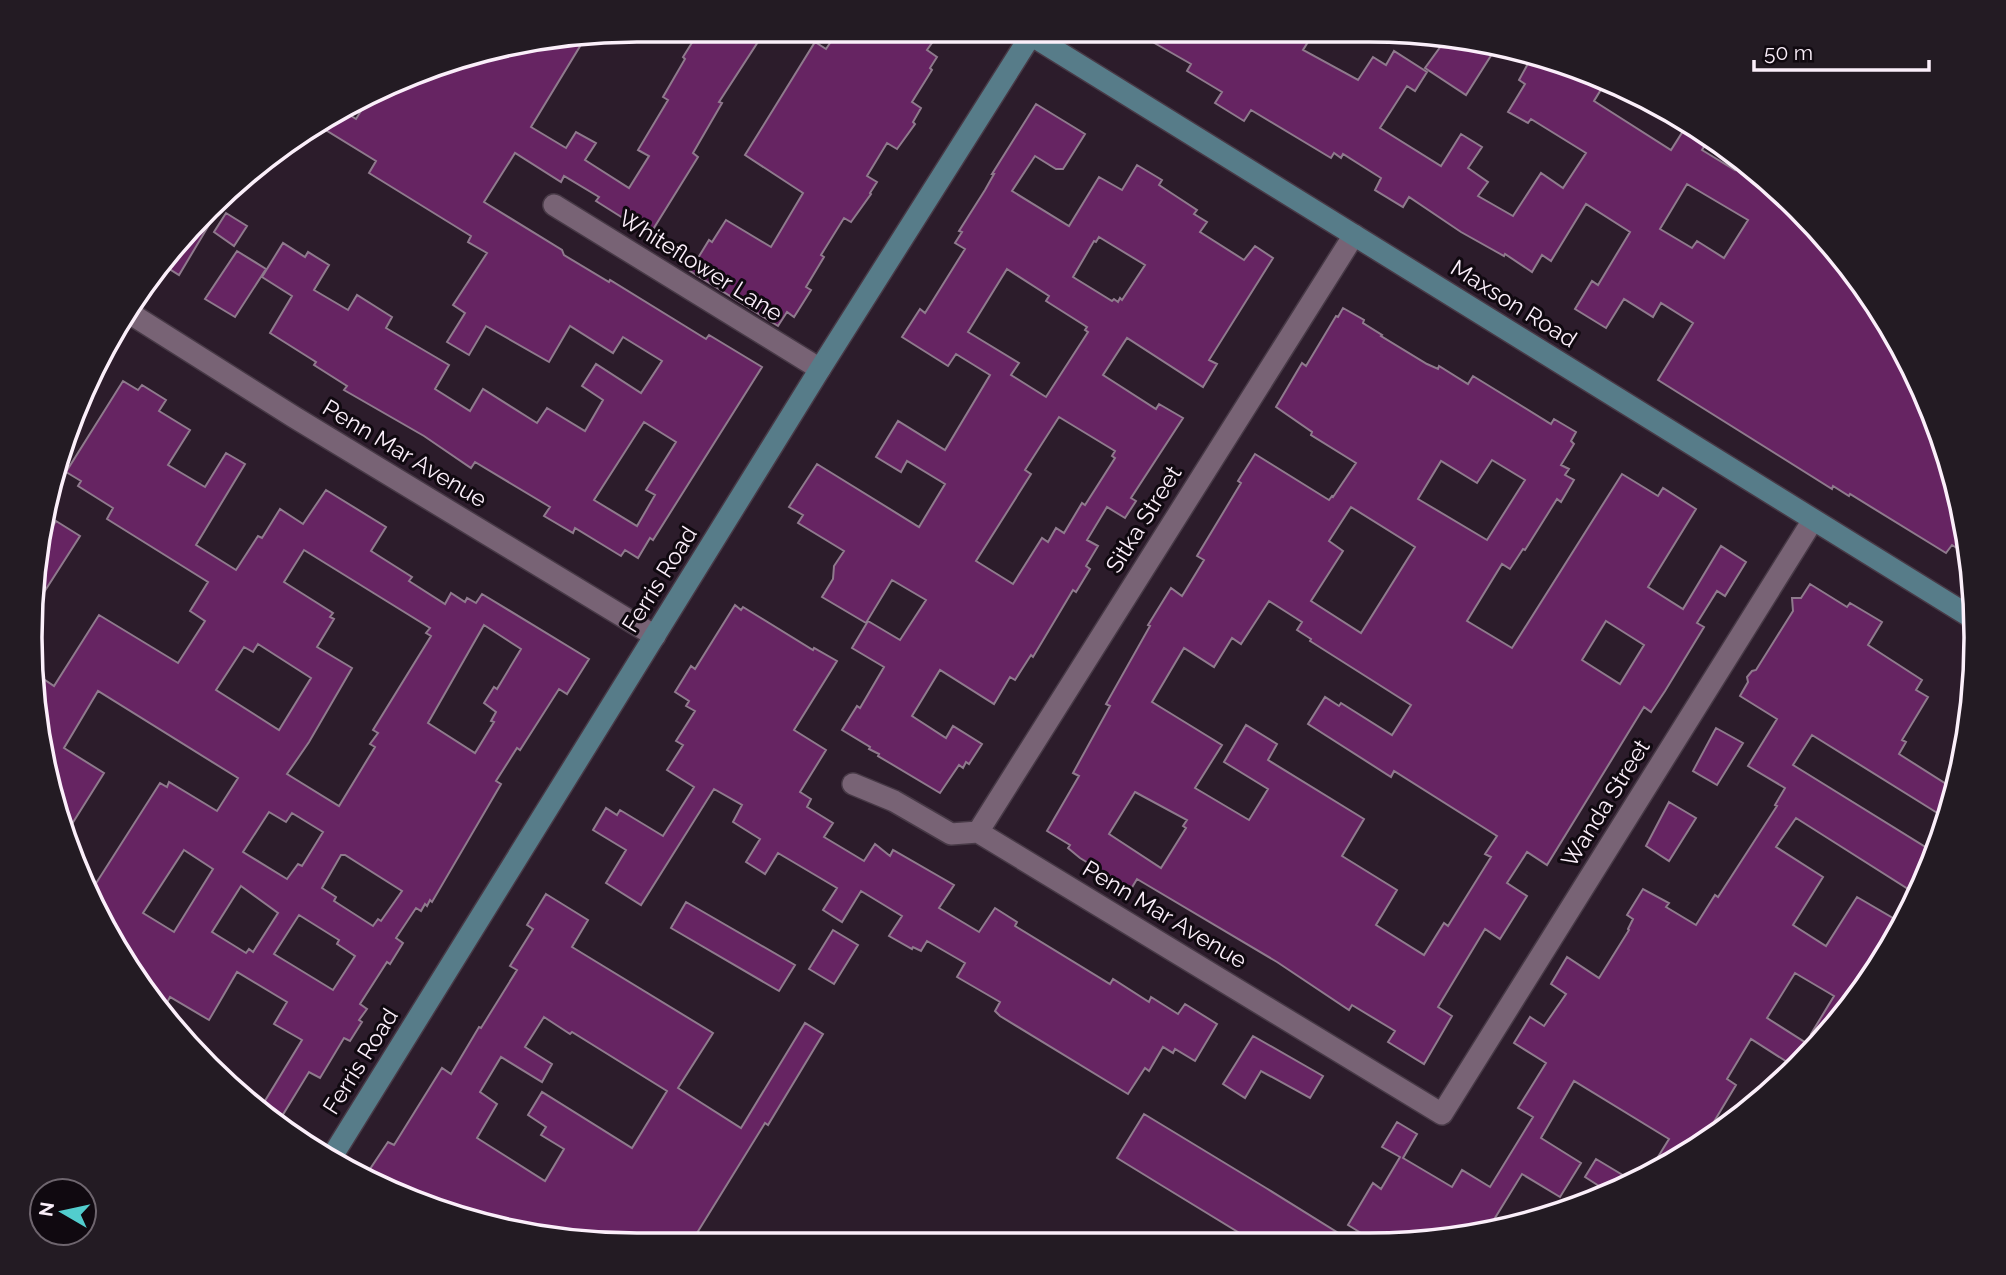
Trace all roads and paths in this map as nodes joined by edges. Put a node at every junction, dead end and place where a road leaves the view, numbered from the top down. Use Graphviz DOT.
graph roads {
  1 [pos="1024,42"];
  2 [pos="1044,42"];
  3 [pos="554,205"];
  4 [pos="1354,235"];
  5 [pos="136,317"];
  6 [pos="820,369"];
  7 [pos="1813,520"];
  8 [pos="1963,612"];
  9 [pos="655,636"];
  10 [pos="853,784"];
  11 [pos="978,832"];
  12 [pos="1441,1114"];
  13 [pos="335,1150"];
  1 -- 6 [label="street, Ferris Road"];
  2 -- 4 [label="street, Maxson Road"];
  3 -- 6 [label="street, Whiteflower Lane"];
  4 -- 7 [label="street, Maxson Road"];
  4 -- 11 [label="street, Sitka Street"];
  5 -- 9 [label="street, Penn Mar Avenue"];
  6 -- 9 [label="street, Ferris Road"];
  7 -- 8 [label="street, Maxson Road"];
  7 -- 12 [label="street, Wanda Street"];
  9 -- 13 [label="street, Ferris Road"];
  10 -- 11 [label="street, Penn Mar Avenue"];
  11 -- 12 [label="street, Penn Mar Avenue"];
}
